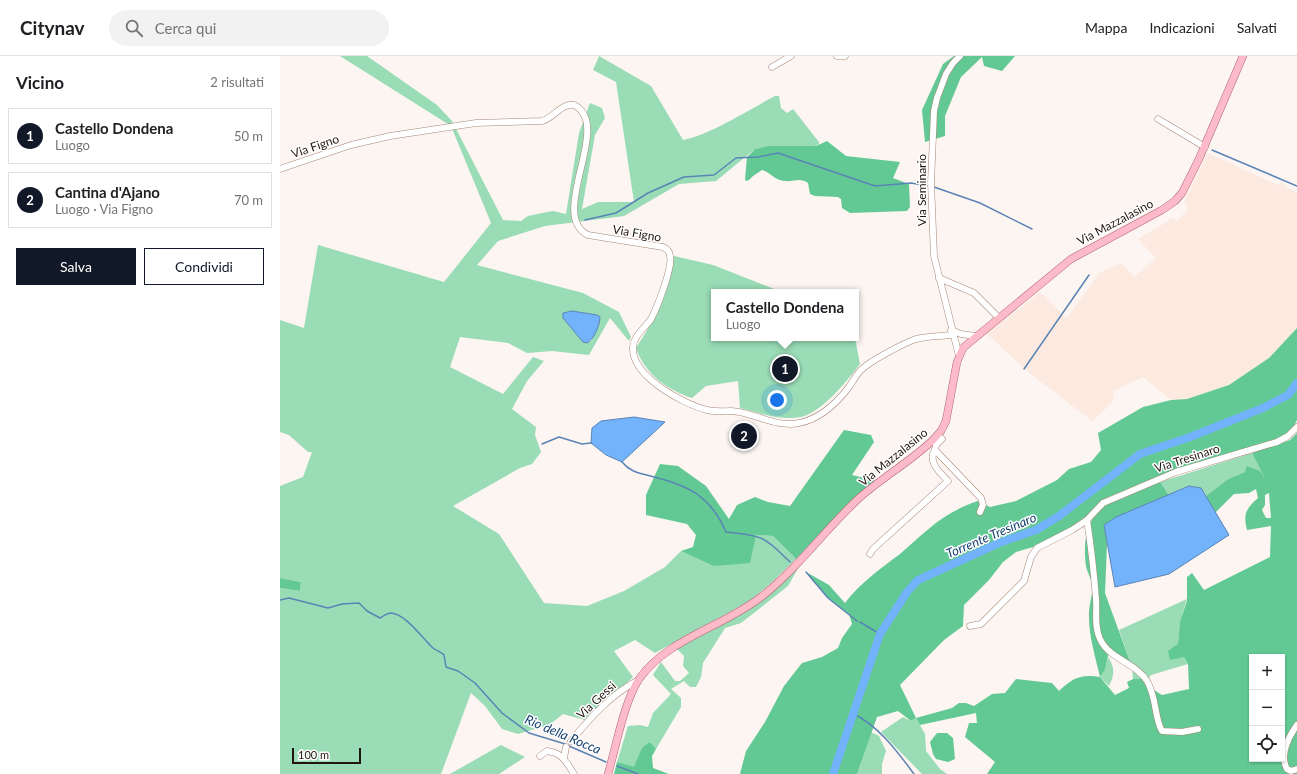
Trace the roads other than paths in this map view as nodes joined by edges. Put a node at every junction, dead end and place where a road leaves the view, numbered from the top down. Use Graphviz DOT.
graph roads {
  1 [pos="791,56"];
  2 [pos="837,56"];
  3 [pos="845,56"];
  4 [pos="960,56"];
  5 [pos="1243,56"];
  6 [pos="772,67"];
  7 [pos="1158,118"];
  8 [pos="1204,147"];
  9 [pos="280,169"];
  10 [pos="939,278"];
  11 [pos="998,317"];
  12 [pos="952,332"];
  13 [pos="975,336"];
  14 [pos="959,356"];
  15 [pos="1297,427"];
  16 [pos="938,435"];
  17 [pos="935,450"];
  18 [pos="980,512"];
  19 [pos="1087,520"];
  20 [pos="870,554"];
  21 [pos="970,626"];
  22 [pos="639,680"];
  23 [pos="1297,725"];
  24 [pos="1198,729"];
  25 [pos="570,741"];
  26 [pos="566,747"];
  27 [pos="540,756"];
  28 [pos="564,758"];
  29 [pos="1297,769"];
  30 [pos="574,774"];
  31 [pos="608,774"];
  1 -- 6 [label="street"];
  2 -- 3 [label="street"];
  4 -- 10 [label="street, Via Seminario"];
  5 -- 8 [label="main road, Via Mazzalasino"];
  7 -- 8 [label="street"];
  8 -- 11 [label="main road, Via Mazzalasino"];
  9 -- 12 [label="street, Via Figno"];
  10 -- 11 [label="street"];
  10 -- 12 [label="street, Via Seminario"];
  11 -- 13 [label="main road, Via Mazzalasino"];
  12 -- 13 [label="street"];
  12 -- 14 [label="street, Via Seminario"];
  13 -- 14 [label="main road, Via Mazzalasino"];
  14 -- 16 [label="main road, Via Mazzalasino"];
  15 -- 19 [label="street, Via Tresinaro"];
  16 -- 17 [label="street"];
  16 -- 22 [label="main road, Via Mazzalasino"];
  17 -- 18 [label="street"];
  17 -- 20 [label="street"];
  19 -- 21 [label="street, Via Tresinaro"];
  19 -- 24 [label="street"];
  22 -- 25 [label="street, Via Gessi"];
  22 -- 31 [label="main road, Via Mazzalasino"];
  23 -- 29 [label="street"];
  26 -- 28 [label="street"];
  27 -- 28 [label="street"];
  28 -- 30 [label="street"];
}
